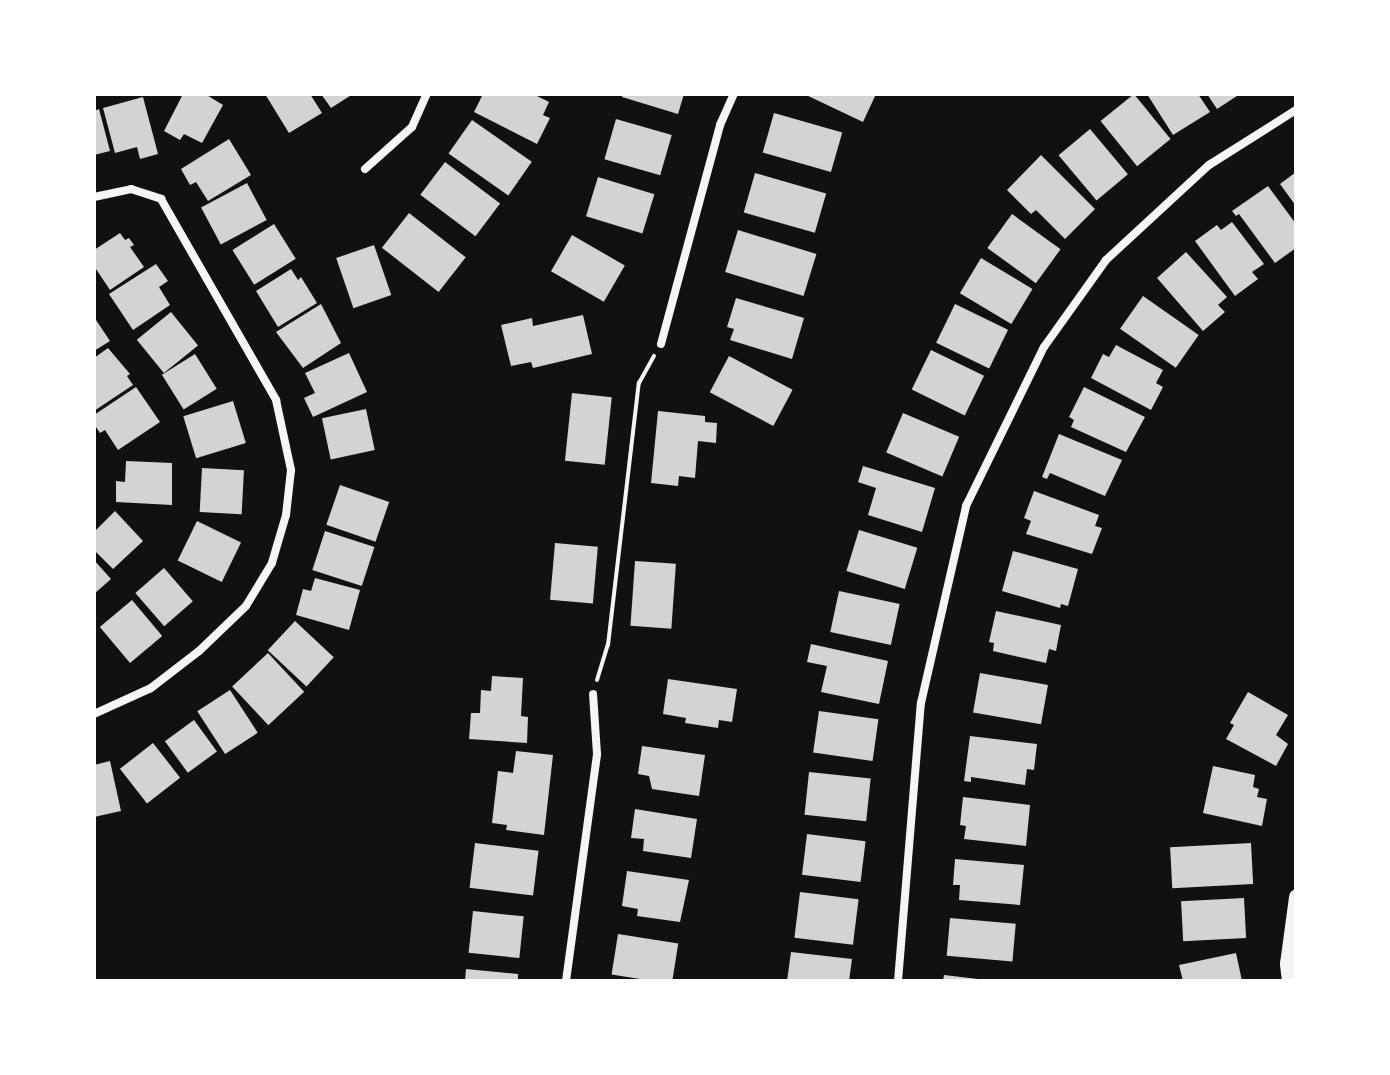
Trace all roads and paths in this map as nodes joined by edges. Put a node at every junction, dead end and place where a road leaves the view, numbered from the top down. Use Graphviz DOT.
graph roads {
  1 [pos="427,94"];
  2 [pos="734,94"];
  3 [pos="1296,110"];
  4 [pos="365,169"];
  5 [pos="94,197"];
  6 [pos="661,344"];
  7 [pos="593,694"];
  8 [pos="94,714"];
  9 [pos="1296,897"];
  10 [pos="566,981"];
  11 [pos="898,981"];
  12 [pos="1289,981"];
  1 -- 4 [label="street"];
  2 -- 6 [label="street"];
  3 -- 11 [label="street"];
  5 -- 8 [label="street"];
  6 -- 7 [label="path"];
  7 -- 10 [label="street"];
  9 -- 12 [label="street"];
}
